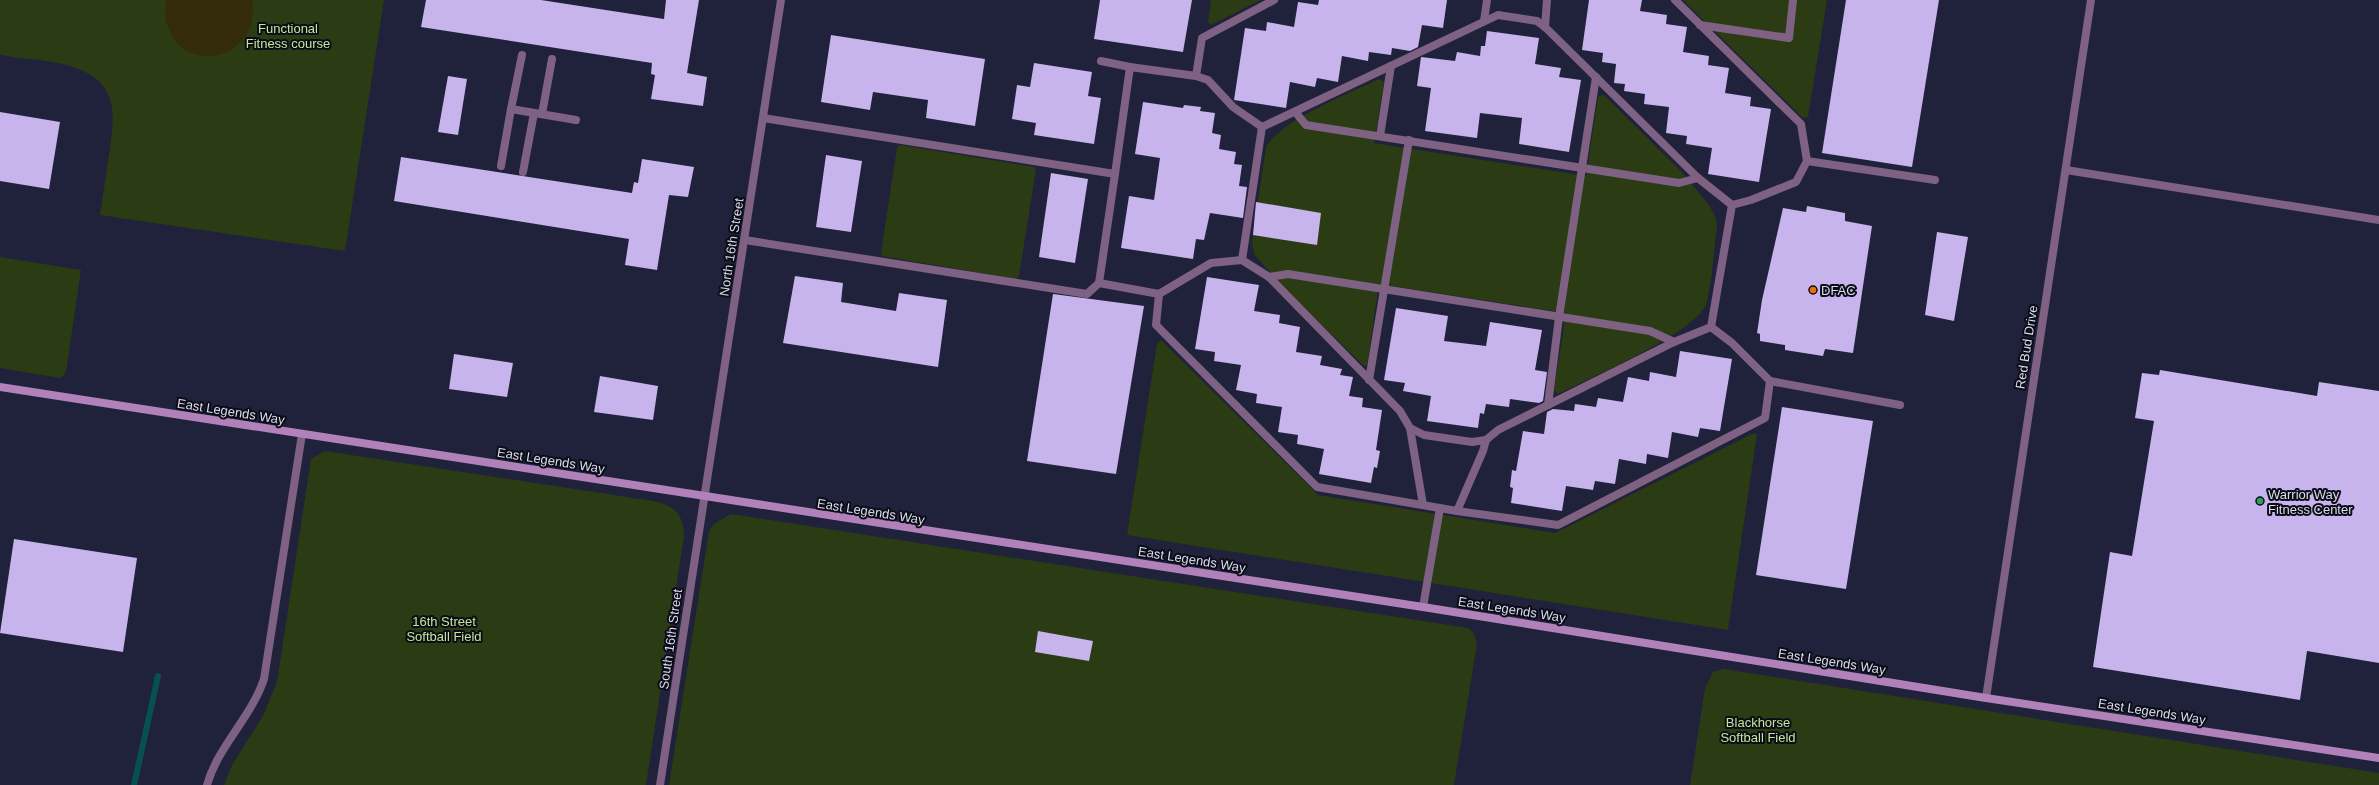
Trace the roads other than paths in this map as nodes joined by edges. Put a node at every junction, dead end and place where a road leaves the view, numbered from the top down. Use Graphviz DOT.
graph roads {
  1 [pos="781,0"];
  2 [pos="1274,0"];
  3 [pos="1487,0"];
  4 [pos="1547,0"];
  5 [pos="1675,0"];
  6 [pos="1793,0"];
  7 [pos="2091,0"];
  8 [pos="1484,21"];
  9 [pos="1700,24"];
  10 [pos="1546,27"];
  11 [pos="522,54"];
  12 [pos="552,59"];
  13 [pos="1101,61"];
  14 [pos="1391,66"];
  15 [pos="1130,67"];
  16 [pos="1196,76"];
  17 [pos="1596,78"];
  18 [pos="511,109"];
  19 [pos="538,113"];
  20 [pos="1296,113"];
  21 [pos="763,118"];
  22 [pos="576,120"];
  23 [pos="1262,127"];
  24 [pos="1380,136"];
  25 [pos="1409,140"];
  26 [pos="1807,161"];
  27 [pos="501,166"];
  28 [pos="1582,168"];
  29 [pos="2066,170"];
  30 [pos="523,172"];
  31 [pos="1115,174"];
  32 [pos="1698,178"];
  33 [pos="1935,180"];
  34 [pos="1732,206"];
  35 [pos="2379,220"];
  36 [pos="745,240"];
  37 [pos="1242,260"];
  38 [pos="1269,277"];
  39 [pos="1100,283"];
  40 [pos="1384,289"];
  41 [pos="1159,294"];
  42 [pos="1559,317"];
  43 [pos="1711,327"];
  44 [pos="1674,342"];
  45 [pos="1369,380"];
  46 [pos="1770,381"];
  47 [pos="0,387"];
  48 [pos="1548,405"];
  49 [pos="1900,405"];
  50 [pos="1410,428"];
  51 [pos="302,434"];
  52 [pos="1486,440"];
  53 [pos="703,497"];
  54 [pos="1423,505"];
  55 [pos="1440,508"];
  56 [pos="1457,510"];
  57 [pos="1423,606"];
  58 [pos="1986,698"];
  59 [pos="2379,758"];
  60 [pos="207,785"];
  61 [pos="660,785"];
  1 -- 21 [label="street, North 16th Street"];
  2 -- 16 [label="street"];
  3 -- 8 [label="street"];
  4 -- 10 [label="street"];
  5 -- 9 [label="street"];
  6 -- 9 [label="street"];
  7 -- 29 [label="street, Red Bud Drive"];
  8 -- 10 [label="street"];
  8 -- 14 [label="street"];
  9 -- 26 [label="street"];
  10 -- 17 [label="street"];
  11 -- 18 [label="street"];
  12 -- 19 [label="street"];
  13 -- 15 [label="street"];
  14 -- 20 [label="street"];
  14 -- 24 [label="street"];
  15 -- 16 [label="street"];
  15 -- 31 [label="street"];
  16 -- 23 [label="street"];
  17 -- 28 [label="street"];
  17 -- 32 [label="street"];
  18 -- 19 [label="street"];
  18 -- 27 [label="street"];
  19 -- 22 [label="street"];
  19 -- 30 [label="street"];
  20 -- 23 [label="street"];
  20 -- 24 [label="street"];
  21 -- 31 [label="street"];
  21 -- 36 [label="street, North 16th Street"];
  23 -- 37 [label="street"];
  24 -- 25 [label="street"];
  25 -- 28 [label="street"];
  25 -- 40 [label="street"];
  26 -- 33 [label="street"];
  26 -- 34 [label="street"];
  28 -- 32 [label="street"];
  28 -- 42 [label="street"];
  29 -- 35 [label="street"];
  29 -- 58 [label="street, Red Bud Drive"];
  31 -- 39 [label="street"];
  32 -- 34 [label="street"];
  34 -- 43 [label="street"];
  36 -- 39 [label="street"];
  36 -- 53 [label="street, North 16th Street"];
  37 -- 38 [label="street"];
  37 -- 41 [label="street"];
  38 -- 40 [label="street"];
  38 -- 45 [label="street"];
  39 -- 41 [label="street"];
  40 -- 42 [label="street"];
  40 -- 45 [label="street"];
  41 -- 54 [label="street"];
  42 -- 44 [label="street"];
  42 -- 48 [label="street"];
  43 -- 44 [label="street"];
  43 -- 46 [label="street"];
  44 -- 48 [label="street"];
  45 -- 50 [label="street"];
  46 -- 49 [label="street"];
  46 -- 56 [label="street"];
  47 -- 51 [label="street, East Legends Way"];
  48 -- 52 [label="street"];
  50 -- 52 [label="street"];
  50 -- 54 [label="street"];
  51 -- 53 [label="street, East Legends Way"];
  51 -- 60 [label="street"];
  52 -- 56 [label="street"];
  53 -- 57 [label="street, East Legends Way"];
  53 -- 61 [label="street, South 16th Street"];
  54 -- 55 [label="street"];
  55 -- 56 [label="street"];
  55 -- 57 [label="street"];
  57 -- 58 [label="street, East Legends Way"];
  58 -- 59 [label="street, East Legends Way"];
}
